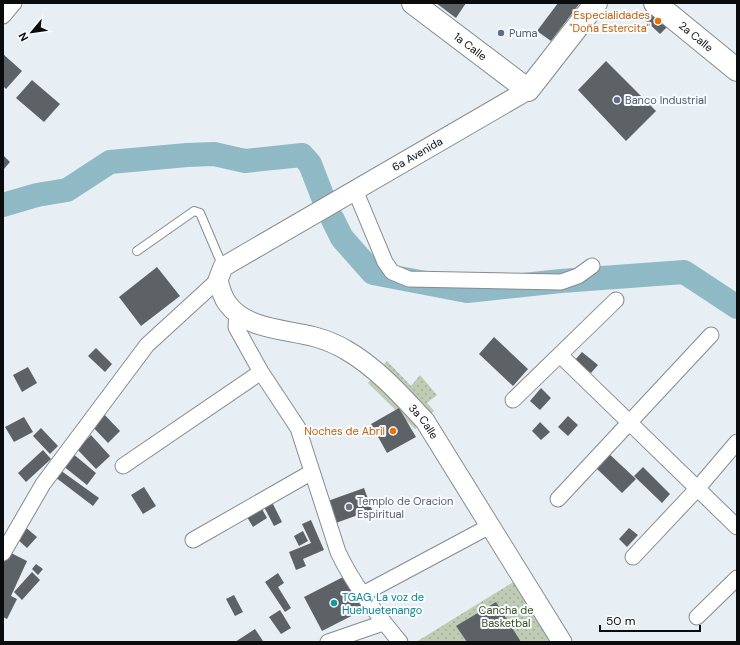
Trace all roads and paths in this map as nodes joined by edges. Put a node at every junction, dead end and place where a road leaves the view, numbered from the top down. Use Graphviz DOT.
graph roads {
  1 [pos="14,3"];
  2 [pos="413,3"];
  3 [pos="596,3"];
  4 [pos="665,8"];
  5 [pos="3,16"];
  6 [pos="737,70"];
  7 [pos="528,90"];
  8 [pos="355,190"];
  9 [pos="137,251"];
  10 [pos="592,266"];
  11 [pos="220,274"];
  12 [pos="616,300"];
  13 [pos="237,312"];
  14 [pos="711,335"];
  15 [pos="560,355"];
  16 [pos="261,372"];
  17 [pos="513,400"];
  18 [pos="629,422"];
  19 [pos="737,442"];
  20 [pos="123,466"];
  21 [pos="312,472"];
  22 [pos="697,489"];
  23 [pos="558,499"];
  24 [pos="490,526"];
  25 [pos="737,527"];
  26 [pos="193,540"];
  27 [pos="3,553"];
  28 [pos="633,557"];
  29 [pos="737,578"];
  30 [pos="361,595"];
  31 [pos="697,617"];
  32 [pos="383,623"];
  33 [pos="328,642"];
  34 [pos="400,642"];
  35 [pos="562,642"];
  1 -- 5 [label="street"];
  2 -- 7 [label="main road, 1a Calle"];
  3 -- 7 [label="main road, 6a Avenida"];
  4 -- 6 [label="main road, 2a Calle"];
  7 -- 8 [label="street, 6a Avenida"];
  8 -- 10 [label="street"];
  8 -- 11 [label="street, 6a Avenida"];
  9 -- 11 [label="lane"];
  11 -- 13 [label="street, 3a Calle"];
  11 -- 27 [label="street"];
  12 -- 15 [label="street"];
  13 -- 16 [label="street"];
  13 -- 24 [label="street, 3a Calle"];
  14 -- 18 [label="street"];
  15 -- 17 [label="street"];
  15 -- 18 [label="street"];
  16 -- 20 [label="street"];
  16 -- 21 [label="street"];
  18 -- 22 [label="street"];
  18 -- 23 [label="street"];
  19 -- 22 [label="street"];
  21 -- 26 [label="street"];
  21 -- 30 [label="street"];
  22 -- 25 [label="street"];
  22 -- 28 [label="street"];
  24 -- 30 [label="street"];
  24 -- 35 [label="street, 3a Calle"];
  29 -- 31 [label="street"];
  30 -- 32 [label="street"];
  32 -- 33 [label="street"];
  32 -- 34 [label="street"];
}
